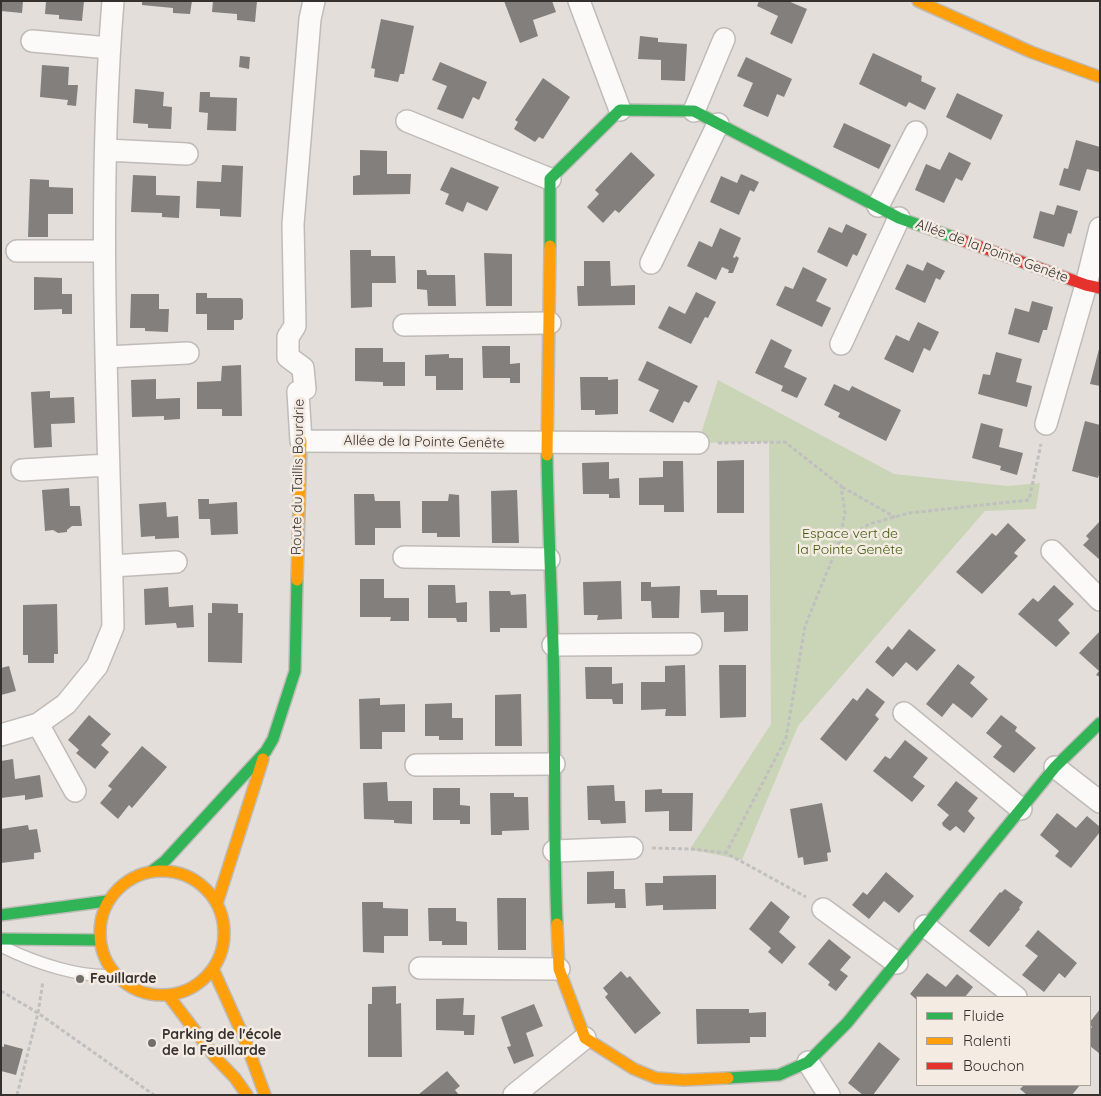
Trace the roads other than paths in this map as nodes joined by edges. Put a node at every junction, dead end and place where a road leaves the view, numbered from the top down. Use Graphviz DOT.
graph roads {
  1 [pos="113,1"];
  2 [pos="314,1"];
  3 [pos="579,1"];
  4 [pos="918,1"];
  5 [pos="724,39"];
  6 [pos="32,41"];
  7 [pos="109,48"];
  8 [pos="1100,77"];
  9 [pos="620,110"];
  10 [pos="694,111"];
  11 [pos="407,121"];
  12 [pos="718,124"];
  13 [pos="916,132"];
  14 [pos="106,150"];
  15 [pos="187,154"];
  16 [pos="550,179"];
  17 [pos="878,206"];
  18 [pos="899,218"];
  19 [pos="1100,228"];
  20 [pos="17,251"];
  21 [pos="104,251"];
  22 [pos="651,263"];
  23 [pos="1093,287"];
  24 [pos="550,322"];
  25 [pos="404,325"];
  26 [pos="840,344"];
  27 [pos="188,353"];
  28 [pos="106,357"];
  29 [pos="1046,424"];
  30 [pos="301,441"];
  31 [pos="547,444"];
  32 [pos="698,444"];
  33 [pos="108,465"];
  34 [pos="22,470"];
  35 [pos="1052,550"];
  36 [pos="404,557"];
  37 [pos="549,559"];
  38 [pos="176,562"];
  39 [pos="112,566"];
  40 [pos="1100,600"];
  41 [pos="691,644"];
  42 [pos="553,645"];
  43 [pos="904,713"];
  44 [pos="1100,723"];
  45 [pos="38,724"];
  46 [pos="1,735"];
  47 [pos="266,751"];
  48 [pos="554,764"];
  49 [pos="416,765"];
  50 [pos="1055,768"];
  51 [pos="75,791"];
  52 [pos="1100,802"];
  53 [pos="1021,809"];
  54 [pos="632,848"];
  55 [pos="554,851"];
  56 [pos="152,870"];
  57 [pos="107,901"];
  58 [pos="218,903"];
  59 [pos="823,909"];
  60 [pos="1,915"];
  61 [pos="925,926"];
  62 [pos="1,939"];
  63 [pos="99,940"];
  64 [pos="1,946"];
  65 [pos="897,963"];
  66 [pos="420,968"];
  67 [pos="559,969"];
  68 [pos="213,970"];
  69 [pos="116,975"];
  70 [pos="168,995"];
  71 [pos="1015,996"];
  72 [pos="585,1038"];
  73 [pos="808,1062"];
  74 [pos="247,1095"];
  75 [pos="265,1095"];
  76 [pos="514,1095"];
  77 [pos="829,1095"];
  1 -- 7 [label="street"];
  2 -- 30 [label="street, Route du Taillis Bourdrie"];
  3 -- 9 [label="street"];
  4 -- 8 [label="street"];
  5 -- 10 [label="street"];
  6 -- 7 [label="street"];
  7 -- 14 [label="street"];
  9 -- 10 [label="street, Allée de la Pointe Genête"];
  9 -- 16 [label="street"];
  10 -- 12 [label="street, Allée de la Pointe Genête"];
  11 -- 16 [label="street"];
  12 -- 17 [label="street, Allée de la Pointe Genête"];
  12 -- 22 [label="street"];
  13 -- 17 [label="street"];
  14 -- 15 [label="street"];
  14 -- 21 [label="street"];
  16 -- 24 [label="street"];
  17 -- 18 [label="street, Allée de la Pointe Genête"];
  18 -- 23 [label="street, Allée de la Pointe Genête"];
  18 -- 26 [label="street, Allée de la Pointe Genête"];
  19 -- 23 [label="street, Allée de la Pointe Genête"];
  20 -- 21 [label="street"];
  21 -- 28 [label="street"];
  23 -- 29 [label="street, Allée de la Pointe Genête"];
  24 -- 25 [label="street"];
  24 -- 31 [label="street"];
  27 -- 28 [label="street"];
  28 -- 33 [label="street"];
  30 -- 31 [label="street, Allée de la Pointe Genête"];
  30 -- 47 [label="street, Route du Taillis Bourdrie"];
  31 -- 32 [label="street, Allée de la Pointe Genête"];
  31 -- 37 [label="street"];
  33 -- 34 [label="street"];
  33 -- 39 [label="street"];
  35 -- 40 [label="street"];
  36 -- 37 [label="street"];
  37 -- 42 [label="street"];
  38 -- 39 [label="street"];
  39 -- 45 [label="street"];
  41 -- 42 [label="street"];
  42 -- 48 [label="street"];
  43 -- 53 [label="street"];
  44 -- 50 [label="street"];
  45 -- 46 [label="street"];
  45 -- 51 [label="street"];
  47 -- 56 [label="street, Route du Taillis Bourdrie"];
  47 -- 58 [label="street, Route du Taillis Bourdrie"];
  48 -- 49 [label="street"];
  48 -- 55 [label="street"];
  50 -- 52 [label="street"];
  50 -- 53 [label="street"];
  53 -- 61 [label="street"];
  54 -- 55 [label="street"];
  55 -- 67 [label="street"];
  56 -- 57 [label="street"];
  56 -- 58 [label="street"];
  57 -- 60 [label="street"];
  57 -- 63 [label="street"];
  58 -- 68 [label="street"];
  59 -- 65 [label="street"];
  61 -- 65 [label="street"];
  61 -- 71 [label="street"];
  62 -- 63 [label="street"];
  63 -- 69 [label="street"];
  64 -- 69 [label="lane"];
  65 -- 73 [label="street"];
  66 -- 67 [label="street"];
  67 -- 72 [label="street"];
  68 -- 70 [label="street"];
  68 -- 75 [label="street"];
  69 -- 70 [label="street"];
  70 -- 74 [label="street"];
  72 -- 73 [label="street"];
  72 -- 76 [label="street"];
  73 -- 77 [label="street"];
}
